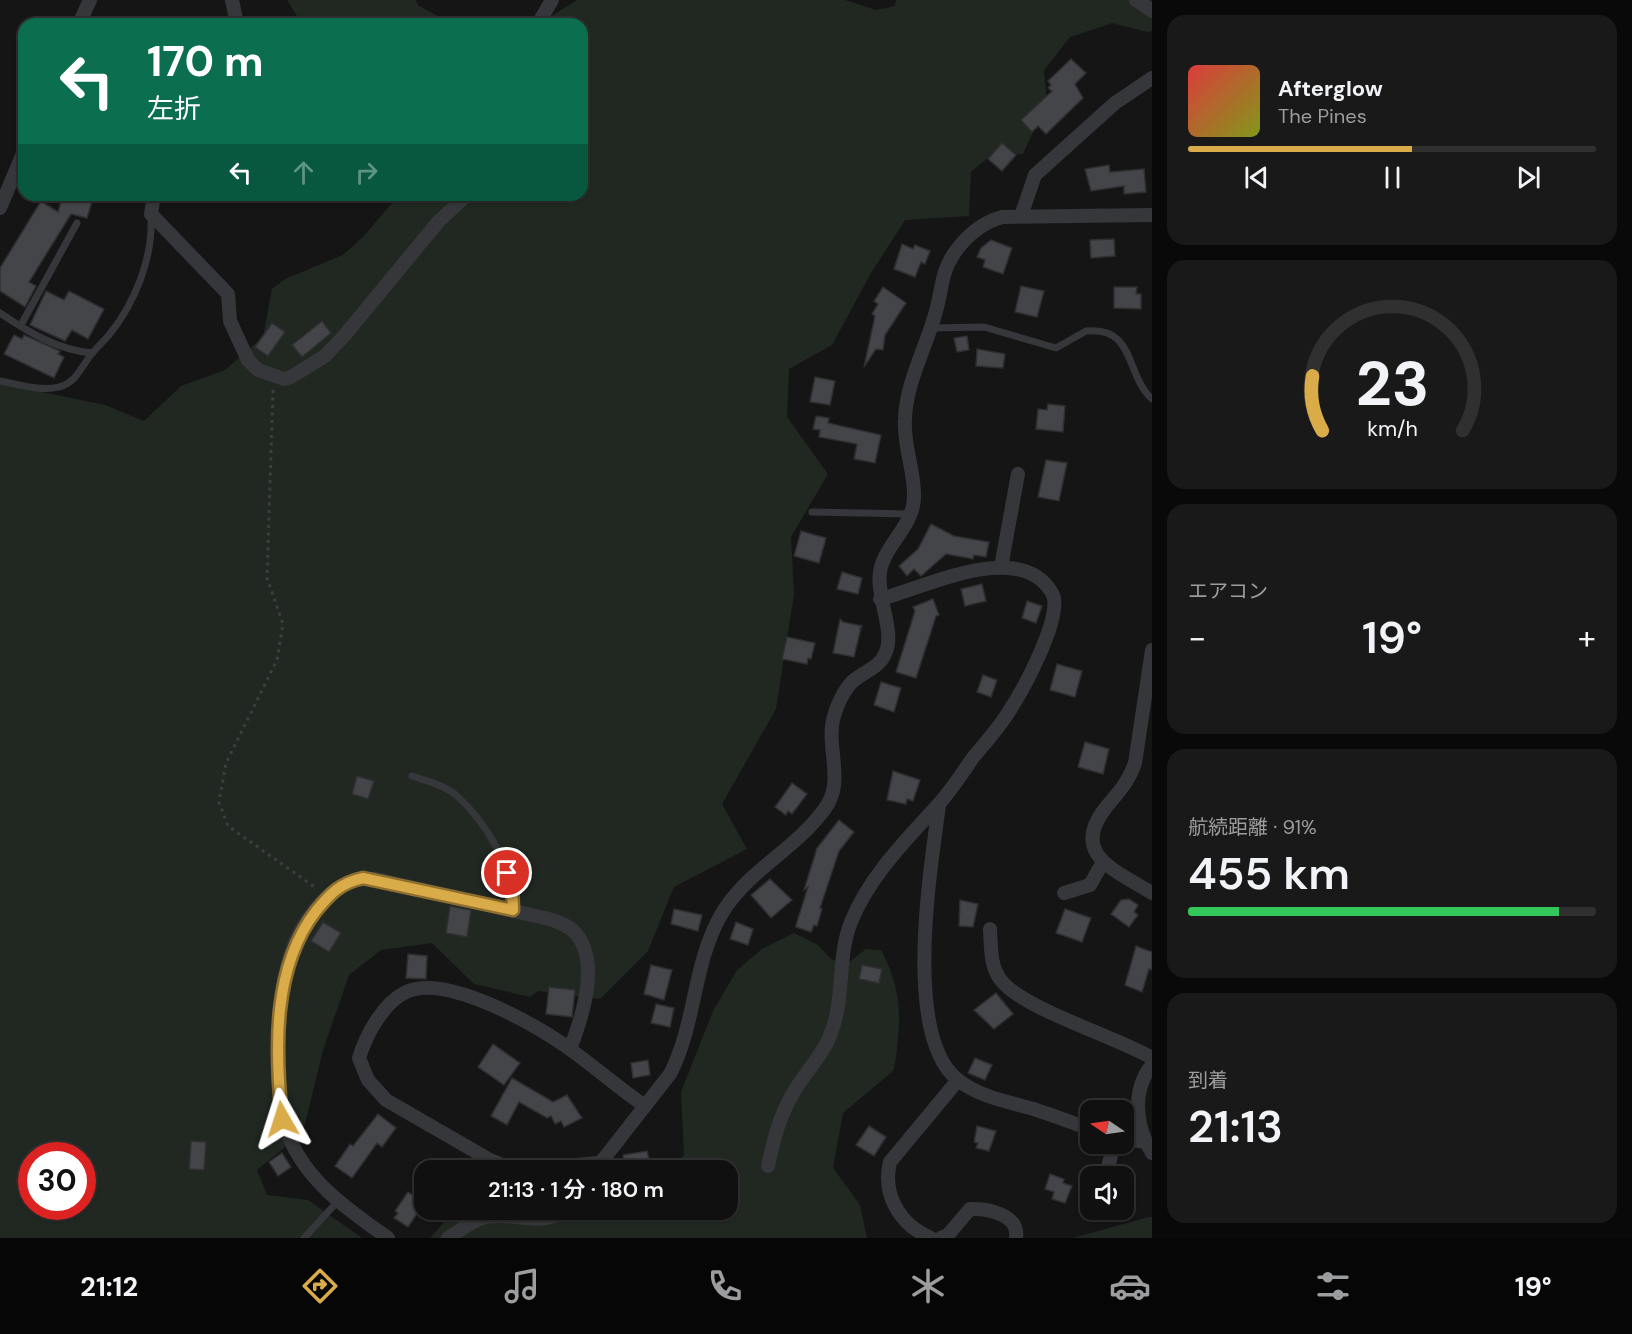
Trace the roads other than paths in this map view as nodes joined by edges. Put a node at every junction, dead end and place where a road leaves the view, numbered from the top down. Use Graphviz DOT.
graph roads {
  1 [pos="90,0"];
  2 [pos="232,0"];
  3 [pos="552,0"];
  4 [pos="1136,0"];
  5 [pos="1152,10"];
  6 [pos="82,18"];
  7 [pos="236,18"];
  8 [pos="542,18"];
  9 [pos="1152,78"];
  10 [pos="18,165"];
  11 [pos="153,201"];
  12 [pos="461,201"];
  13 [pos="0,208"];
  14 [pos="150,214"];
  15 [pos="1152,215"];
  16 [pos="1022,216"];
  17 [pos="77,223"];
  18 [pos="0,313"];
  19 [pos="21,326"];
  20 [pos="931,328"];
  21 [pos="92,353"];
  22 [pos="0,381"];
  23 [pos="1152,399"];
  24 [pos="1018,474"];
  25 [pos="812,512"];
  26 [pos="910,514"];
  27 [pos="1001,567"];
  28 [pos="880,599"];
  29 [pos="1152,650"];
  30 [pos="412,776"];
  31 [pos="939,805"];
  32 [pos="1103,862"];
  33 [pos="1064,893"];
  34 [pos="1152,893"];
  35 [pos="513,910"];
  36 [pos="990,929"];
  37 [pos="570,1049"];
  38 [pos="1152,1058"];
  39 [pos="1152,1065"];
  40 [pos="958,1080"];
  41 [pos="645,1106"];
  42 [pos="1080,1126"];
  43 [pos="1148,1147"];
  44 [pos="490,1160"];
  45 [pos="602,1160"];
  46 [pos="768,1166"];
  47 [pos="338,1201"];
  48 [pos="480,1220"];
  49 [pos="304,1238"];
  50 [pos="388,1238"];
  51 [pos="448,1238"];
  52 [pos="931,1238"];
  53 [pos="941,1238"];
  54 [pos="1016,1238"];
  1 -- 6 [label="street"];
  2 -- 7 [label="street"];
  3 -- 8 [label="street"];
  4 -- 5 [label="street"];
  9 -- 16 [label="street"];
  10 -- 13 [label="street"];
  11 -- 14 [label="street"];
  12 -- 14 [label="street"];
  14 -- 21 [label="lane"];
  15 -- 16 [label="street"];
  16 -- 20 [label="street"];
  17 -- 19 [label="lane"];
  18 -- 19 [label="lane"];
  19 -- 21 [label="lane"];
  20 -- 23 [label="lane"];
  20 -- 26 [label="street"];
  21 -- 22 [label="lane"];
  24 -- 27 [label="street"];
  25 -- 26 [label="lane"];
  26 -- 28 [label="street"];
  27 -- 28 [label="street"];
  27 -- 31 [label="street"];
  28 -- 41 [label="street"];
  29 -- 32 [label="street"];
  30 -- 35 [label="lane"];
  31 -- 40 [label="street"];
  31 -- 46 [label="street"];
  32 -- 33 [label="street"];
  32 -- 34 [label="street"];
  35 -- 37 [label="street"];
  35 -- 47 [label="street"];
  36 -- 38 [label="street"];
  37 -- 41 [label="street"];
  37 -- 44 [label="street"];
  39 -- 43 [label="street"];
  40 -- 42 [label="street"];
  40 -- 52 [label="street"];
  41 -- 45 [label="street"];
  47 -- 49 [label="lane"];
  47 -- 50 [label="street"];
  48 -- 51 [label="street"];
  53 -- 54 [label="street"];
}
